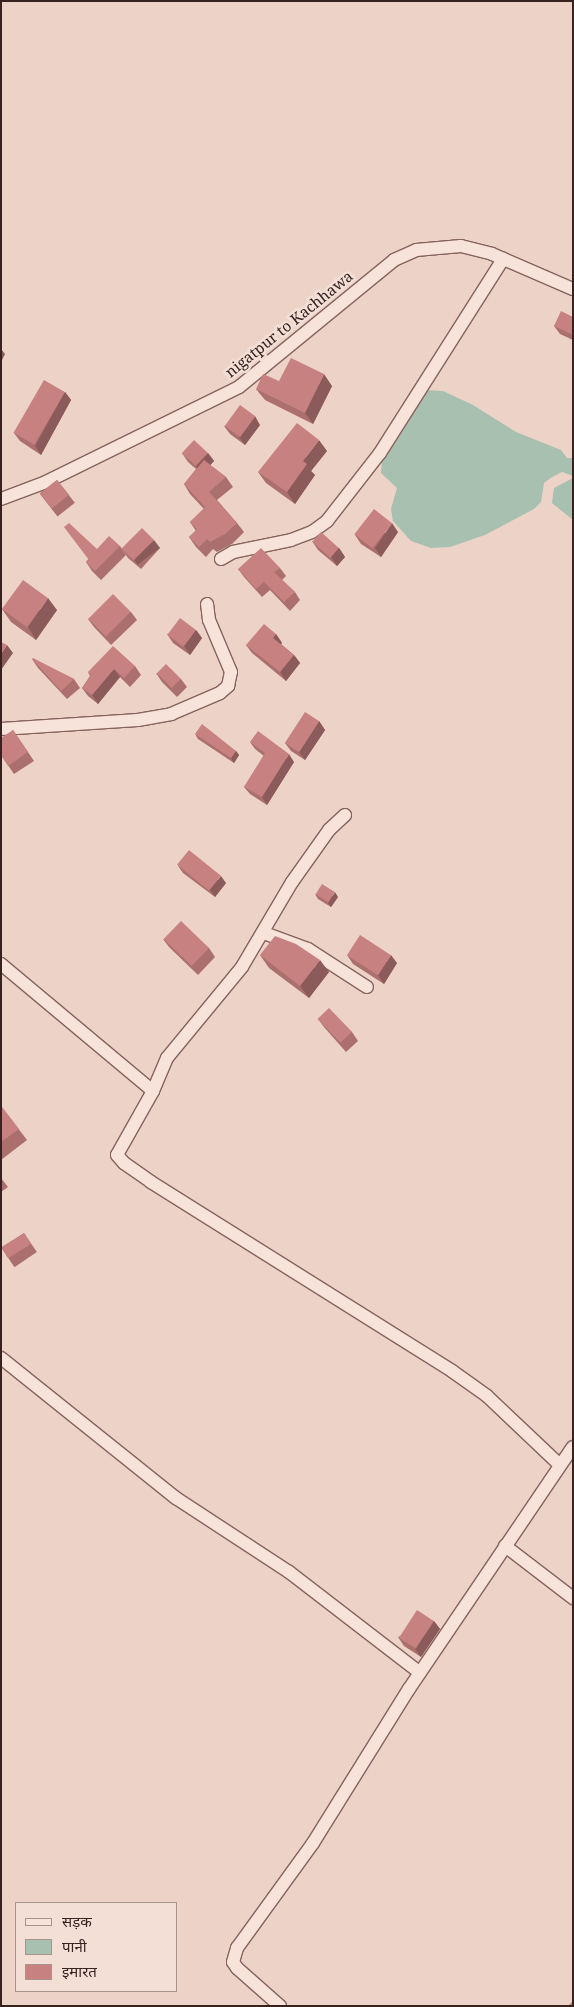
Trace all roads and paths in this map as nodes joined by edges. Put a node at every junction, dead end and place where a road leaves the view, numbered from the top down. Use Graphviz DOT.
graph roads {
  1 [pos="502,259"];
  2 [pos="573,289"];
  3 [pos="1,499"];
  4 [pos="221,559"];
  5 [pos="207,604"];
  6 [pos="1,729"];
  7 [pos="345,815"];
  8 [pos="264,933"];
  9 [pos="1,964"];
  10 [pos="367,987"];
  11 [pos="153,1090"];
  12 [pos="1,1358"];
  13 [pos="573,1446"];
  14 [pos="559,1464"];
  15 [pos="505,1546"];
  16 [pos="573,1598"];
  17 [pos="420,1673"];
  18 [pos="280,2006"];
  1 -- 2 [label="street, nigatpur to Kachhawa"];
  1 -- 3 [label="street, nigatpur to Kachhawa"];
  1 -- 4 [label="street"];
  5 -- 6 [label="street"];
  7 -- 8 [label="street"];
  8 -- 10 [label="street"];
  8 -- 11 [label="street"];
  9 -- 11 [label="street"];
  11 -- 14 [label="street"];
  12 -- 17 [label="street"];
  13 -- 14 [label="street"];
  14 -- 15 [label="street"];
  15 -- 16 [label="street"];
  15 -- 17 [label="street"];
  17 -- 18 [label="street"];
}
